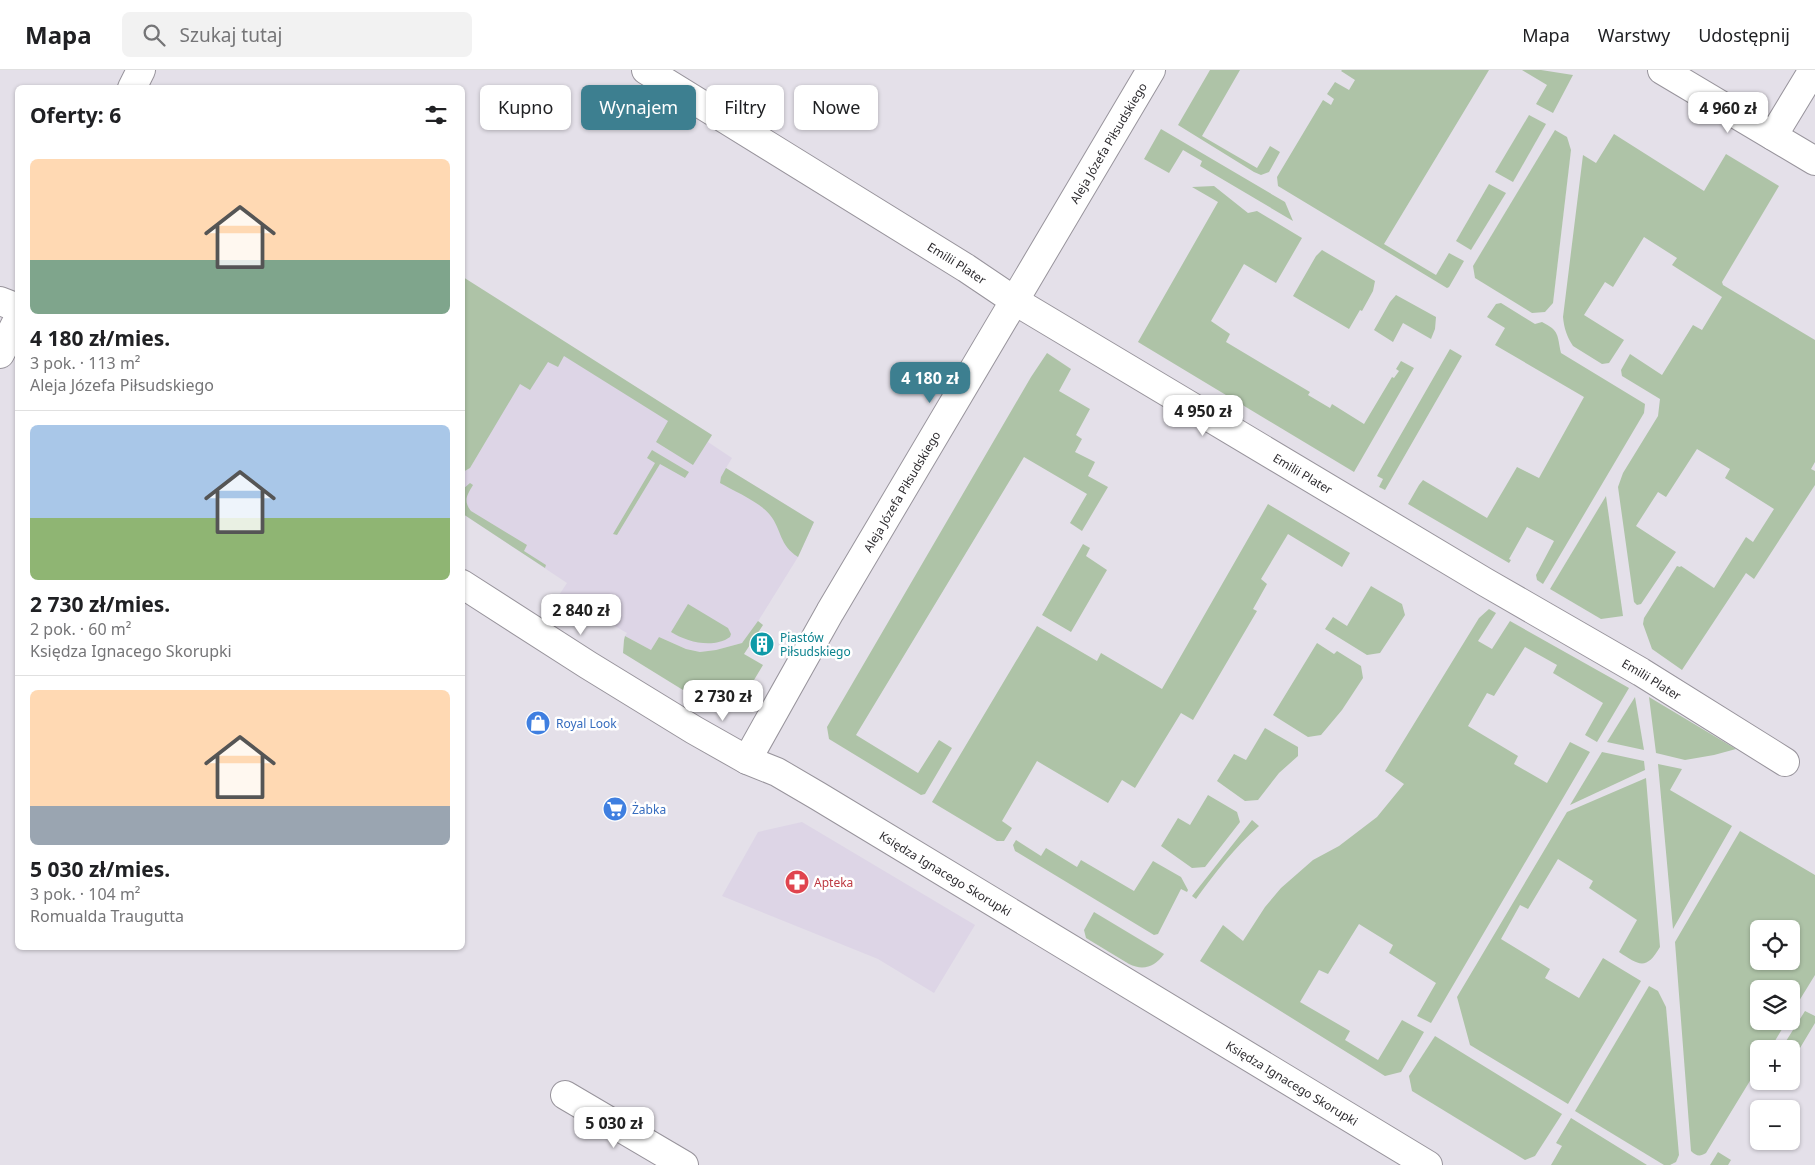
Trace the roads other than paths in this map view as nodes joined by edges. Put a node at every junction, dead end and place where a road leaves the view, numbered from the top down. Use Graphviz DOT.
graph roads {
  1 [pos="141,70"];
  2 [pos="646,70"];
  3 [pos="1152,70"];
  4 [pos="1662,70"];
  5 [pos="1812,70"];
  6 [pos="134,85"];
  7 [pos="1773,136"];
  8 [pos="1815,161"];
  9 [pos="0,301"];
  10 [pos="1015,301"];
  11 [pos="15,307"];
  12 [pos="15,325"];
  13 [pos="0,354"];
  14 [pos="465,586"];
  15 [pos="747,760"];
  16 [pos="1785,762"];
  17 [pos="565,1095"];
  18 [pos="684,1165"];
  19 [pos="1428,1165"];
  1 -- 6 [label="street"];
  2 -- 10 [label="street, Emilii Plater"];
  3 -- 10 [label="street, Aleja Józefa Piłsudskiego"];
  4 -- 7 [label="street"];
  5 -- 7 [label="street"];
  7 -- 8 [label="street"];
  9 -- 11 [label="street"];
  10 -- 15 [label="street, Aleja Józefa Piłsudskiego"];
  10 -- 16 [label="street, Emilii Plater"];
  12 -- 13 [label="street"];
  14 -- 15 [label="street, Księdza Ignacego Skorupki"];
  15 -- 19 [label="street, Księdza Ignacego Skorupki"];
  17 -- 18 [label="street"];
}
